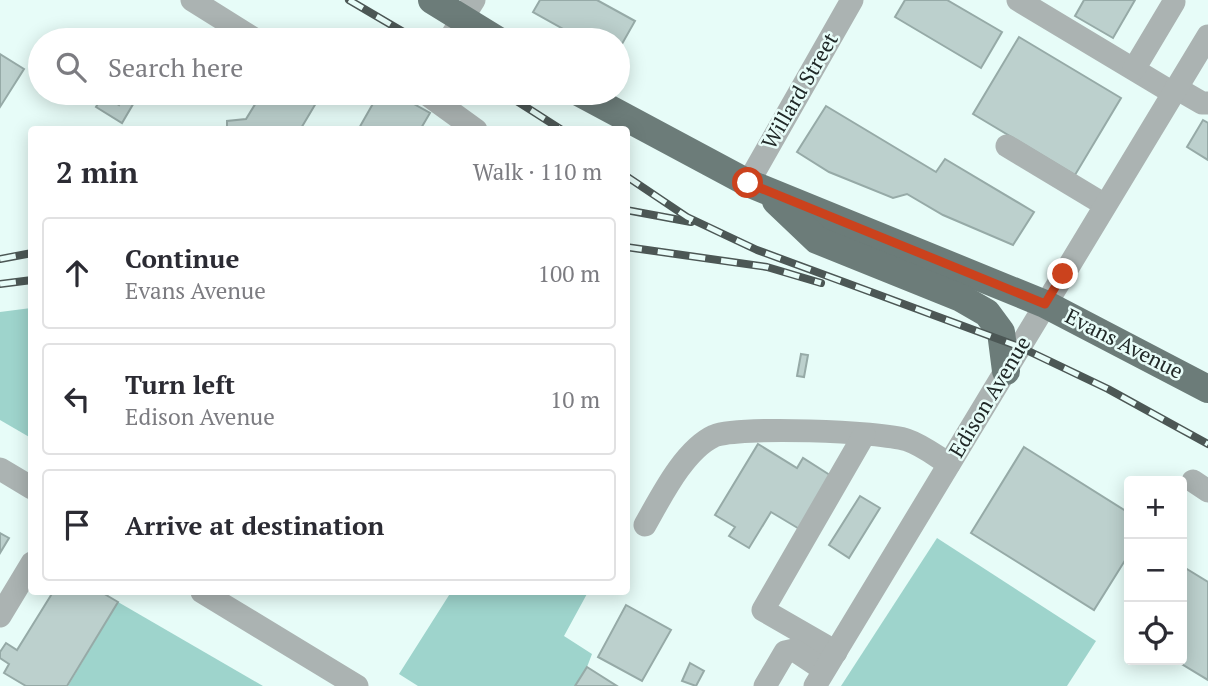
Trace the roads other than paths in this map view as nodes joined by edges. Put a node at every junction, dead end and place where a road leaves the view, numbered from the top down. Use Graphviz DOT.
graph roads {
  1 [pos="192,0"];
  2 [pos="432,0"];
  3 [pos="852,0"];
  4 [pos="1018,0"];
  5 [pos="1174,2"];
  6 [pos="462,20"];
  7 [pos="237,28"];
  8 [pos="1208,36"];
  9 [pos="1134,69"];
  10 [pos="1175,90"];
  11 [pos="1208,103"];
  12 [pos="442,105"];
  13 [pos="603,105"];
  14 [pos="470,126"];
  15 [pos="1007,146"];
  16 [pos="756,186"];
  17 [pos="1105,205"];
  18 [pos="1045,304"];
  19 [pos="1006,371"];
  20 [pos="1208,388"];
  21 [pos="864,435"];
  22 [pos="949,464"];
  23 [pos="0,469"];
  24 [pos="28,486"];
  25 [pos="645,524"];
  26 [pos="28,570"];
  27 [pos="207,595"];
  28 [pos="0,616"];
  29 [pos="825,669"];
  30 [pos="357,686"];
  31 [pos="765,686"];
  1 -- 7 [label="street"];
  2 -- 6 [label="main road"];
  3 -- 16 [label="street, Willard Street"];
  4 -- 9 [label="street"];
  5 -- 9 [label="street"];
  8 -- 10 [label="street, Edison Avenue"];
  9 -- 10 [label="street"];
  10 -- 11 [label="street"];
  10 -- 17 [label="street, Edison Avenue"];
  12 -- 14 [label="street"];
  13 -- 16 [label="main road, Evans Avenue"];
  15 -- 17 [label="street"];
  16 -- 18 [label="main road, Evans Avenue"];
  16 -- 19 [label="main road"];
  17 -- 18 [label="street, Edison Avenue"];
  18 -- 19 [label="street, Edison Avenue"];
  18 -- 20 [label="main road, Evans Avenue"];
  19 -- 22 [label="street, Edison Avenue"];
  21 -- 22 [label="street"];
  21 -- 25 [label="street"];
  21 -- 29 [label="street"];
  22 -- 29 [label="street, Edison Avenue"];
  23 -- 24 [label="street"];
  26 -- 28 [label="street"];
  27 -- 30 [label="street"];
  29 -- 31 [label="street"];
}
